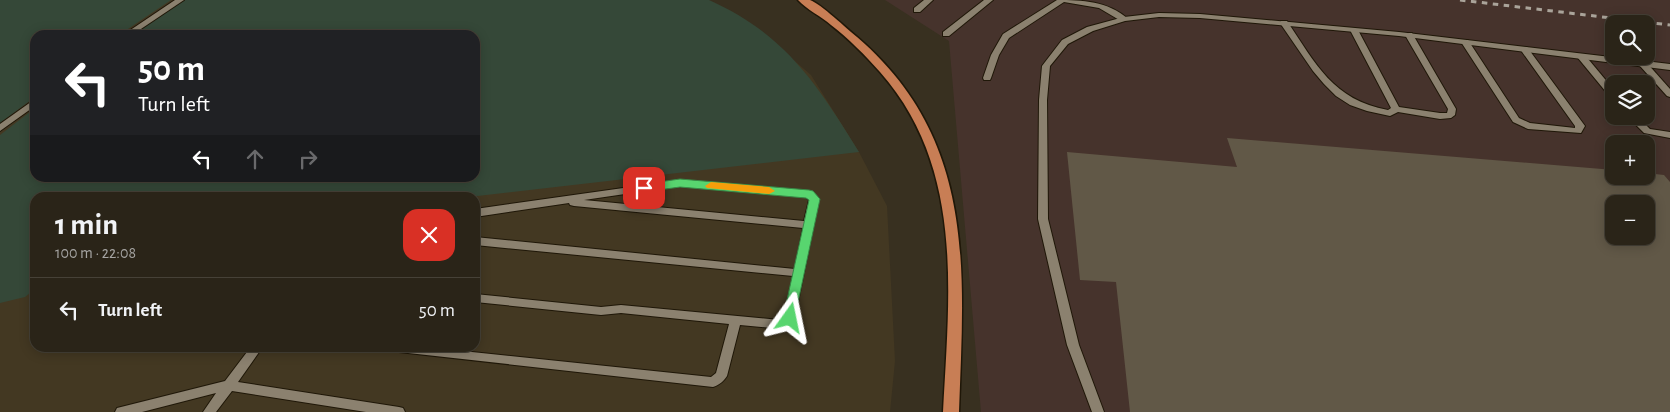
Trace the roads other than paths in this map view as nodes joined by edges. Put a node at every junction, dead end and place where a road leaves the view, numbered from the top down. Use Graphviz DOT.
graph roads {
  1 [pos="180,0"];
  2 [pos="803,0"];
  3 [pos="928,0"];
  4 [pos="989,0"];
  5 [pos="1063,0"];
  6 [pos="917,10"];
  7 [pos="1124,19"];
  8 [pos="1284,24"];
  9 [pos="134,30"];
  10 [pos="1354,30"];
  11 [pos="946,34"];
  12 [pos="1409,35"];
  13 [pos="1465,42"];
  14 [pos="1524,49"];
  15 [pos="1581,56"];
  16 [pos="1605,59"];
  17 [pos="1644,65"];
  18 [pos="1652,65"];
  19 [pos="1670,67"];
  20 [pos="987,78"];
  21 [pos="1605,85"];
  22 [pos="1670,94"];
  23 [pos="30,106"];
  24 [pos="1396,109"];
  25 [pos="1640,125"];
  26 [pos="0,128"];
  27 [pos="1670,135"];
  28 [pos="556,201"];
  29 [pos="480,212"];
  30 [pos="809,225"];
  31 [pos="480,241"];
  32 [pos="799,273"];
  33 [pos="480,299"];
  34 [pos="734,320"];
  35 [pos="253,352"];
  36 [pos="431,352"];
  37 [pos="228,385"];
  38 [pos="121,412"];
  39 [pos="209,412"];
  40 [pos="399,412"];
  41 [pos="951,412"];
  42 [pos="1098,412"];
  1 -- 9 [label="street"];
  2 -- 41 [label="main road"];
  3 -- 6 [label="street"];
  4 -- 11 [label="street"];
  5 -- 7 [label="street"];
  5 -- 20 [label="street"];
  7 -- 8 [label="street"];
  7 -- 42 [label="street"];
  8 -- 10 [label="street"];
  8 -- 24 [label="street"];
  10 -- 12 [label="street"];
  10 -- 24 [label="street"];
  12 -- 13 [label="street"];
  12 -- 24 [label="street"];
  13 -- 14 [label="street"];
  13 -- 14 [label="street"];
  14 -- 15 [label="street"];
  15 -- 16 [label="street"];
  15 -- 21 [label="street"];
  17 -- 22 [label="street"];
  18 -- 19 [label="street"];
  23 -- 26 [label="street"];
  25 -- 27 [label="street"];
  28 -- 29 [label="street"];
  28 -- 30 [label="street"];
  28 -- 30 [label="street"];
  30 -- 32 [label="street"];
  31 -- 32 [label="street"];
  32 -- 34 [label="street"];
  33 -- 34 [label="street"];
  34 -- 36 [label="street"];
  35 -- 37 [label="street"];
  37 -- 38 [label="street"];
  37 -- 39 [label="street"];
  37 -- 40 [label="street"];
}
